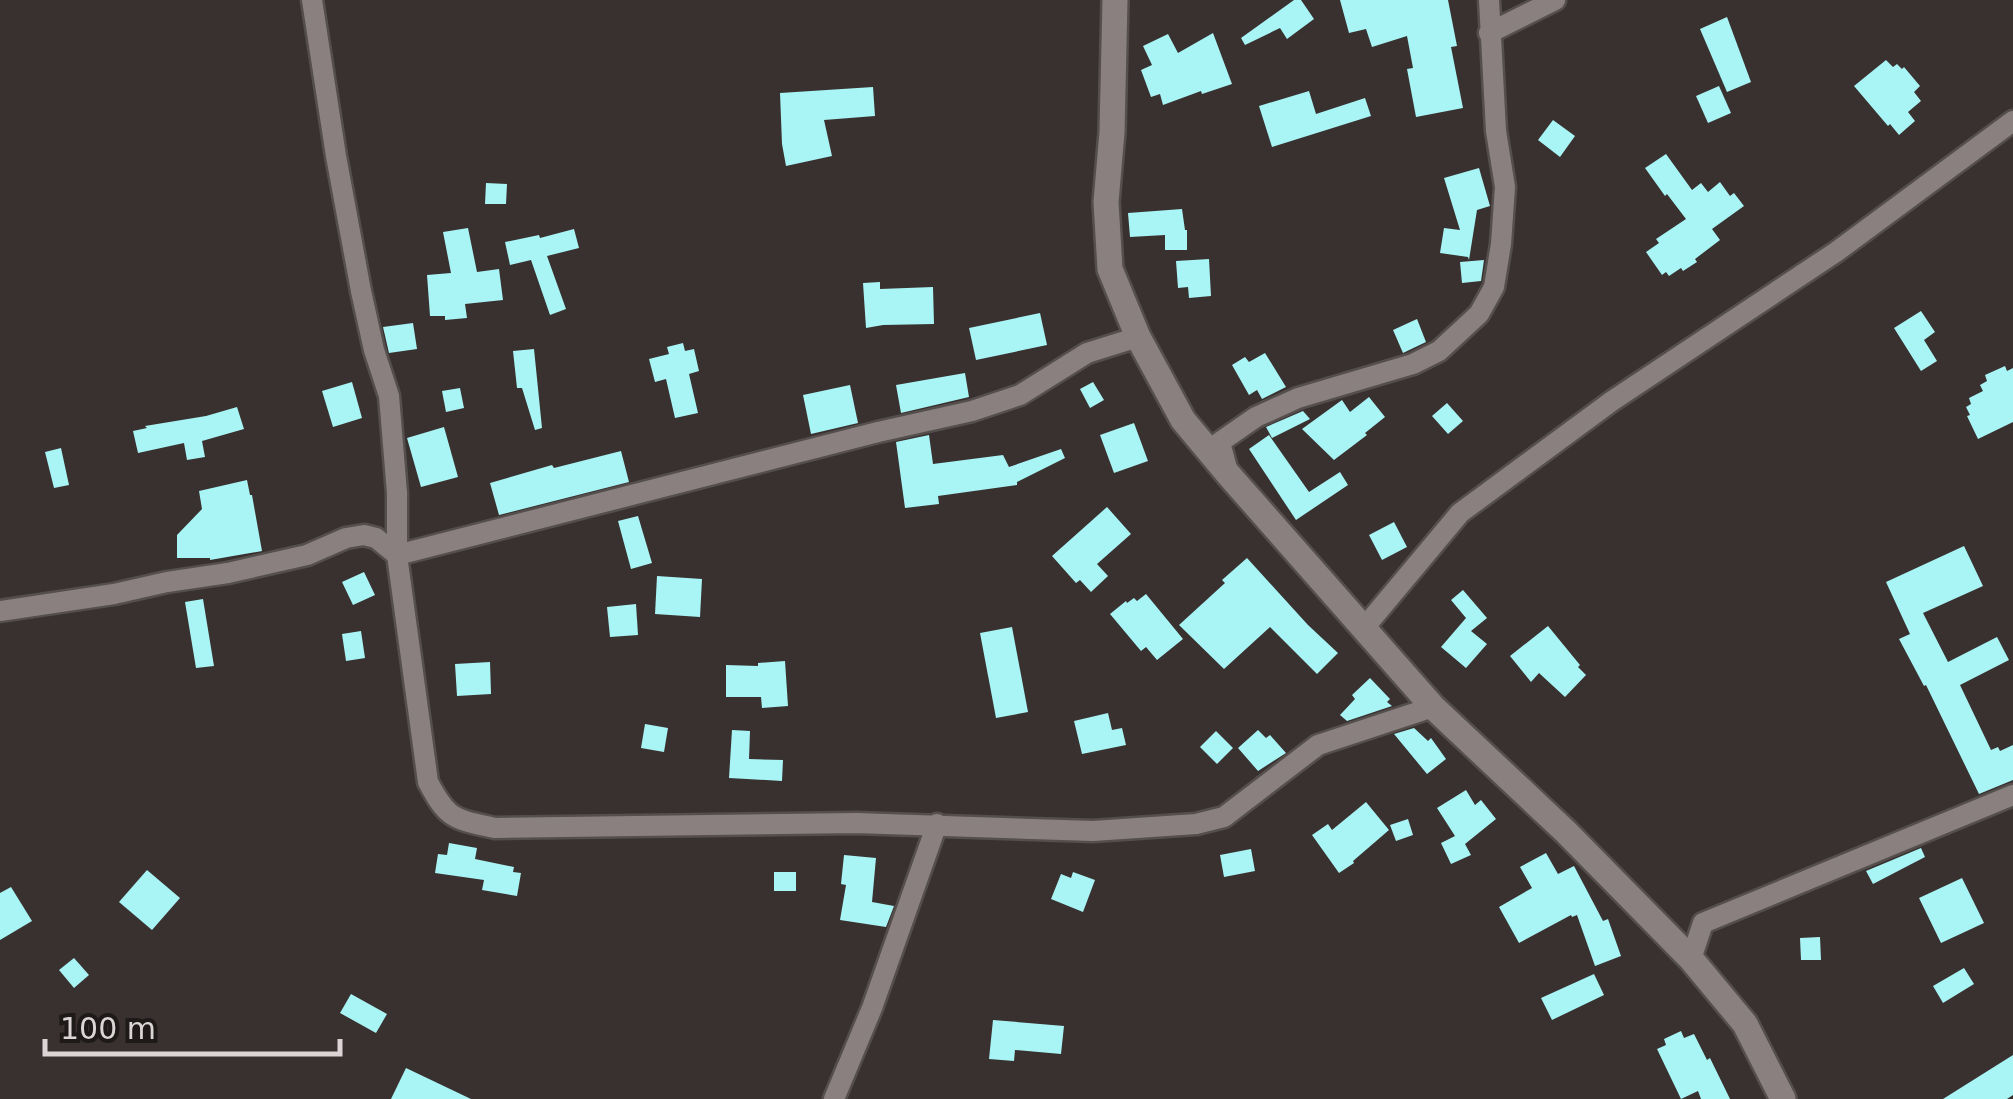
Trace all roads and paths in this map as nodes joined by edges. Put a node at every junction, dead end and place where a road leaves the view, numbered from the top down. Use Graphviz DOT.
graph roads {
  1 [pos="312,0"];
  2 [pos="1114,0"];
  3 [pos="1489,0"];
  4 [pos="1556,0"];
  5 [pos="1489,33"];
  6 [pos="2013,121"];
  7 [pos="1138,337"];
  8 [pos="1228,474"];
  9 [pos="397,555"];
  10 [pos="0,611"];
  11 [pos="1364,628"];
  12 [pos="1433,707"];
  13 [pos="2013,795"];
  14 [pos="937,824"];
  15 [pos="1691,959"];
  16 [pos="834,1099"];
  17 [pos="1782,1099"];
  1 -- 9 [label="street"];
  2 -- 7 [label="street"];
  3 -- 5 [label="street"];
  4 -- 5 [label="street"];
  5 -- 8 [label="street"];
  6 -- 11 [label="street"];
  7 -- 8 [label="street"];
  7 -- 9 [label="street"];
  8 -- 11 [label="street"];
  9 -- 10 [label="street"];
  9 -- 14 [label="street"];
  11 -- 12 [label="street"];
  12 -- 14 [label="street"];
  12 -- 15 [label="street"];
  13 -- 15 [label="street"];
  14 -- 16 [label="street"];
  15 -- 17 [label="street"];
}
